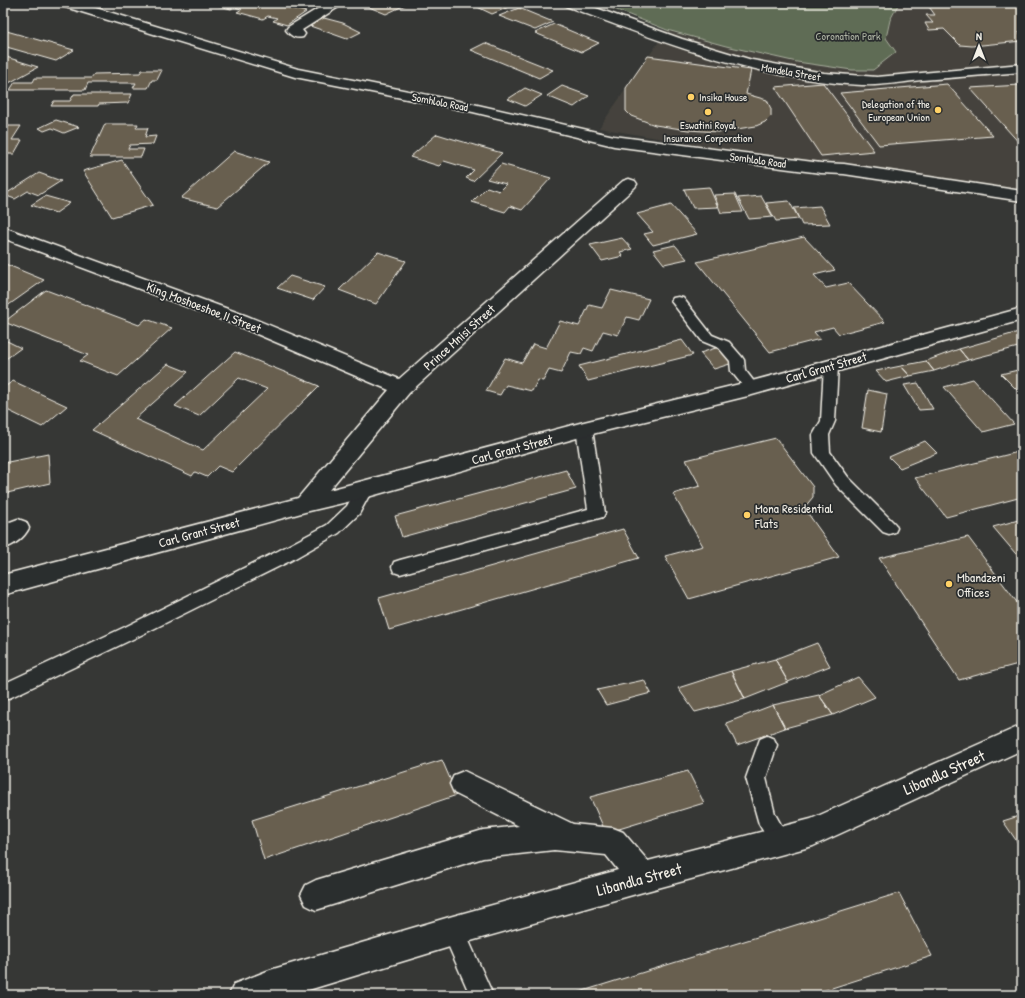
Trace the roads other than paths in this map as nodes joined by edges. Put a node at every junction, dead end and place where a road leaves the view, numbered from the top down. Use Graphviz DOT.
graph roads {
  1 [pos="66,3"];
  2 [pos="336,3"];
  3 [pos="570,3"];
  4 [pos="298,34"];
  5 [pos="1022,68"];
  6 [pos="822,168"];
  7 [pos="628,184"];
  8 [pos="1022,196"];
  9 [pos="1022,208"];
  10 [pos="3,232"];
  11 [pos="678,301"];
  12 [pos="1022,314"];
  13 [pos="832,365"];
  14 [pos="402,388"];
  15 [pos="752,388"];
  16 [pos="584,430"];
  17 [pos="364,490"];
  18 [pos="305,504"];
  19 [pos="889,528"];
  20 [pos="400,566"];
  21 [pos="3,585"];
  22 [pos="3,693"];
  23 [pos="1022,737"];
  24 [pos="767,745"];
  25 [pos="464,784"];
  26 [pos="572,838"];
  27 [pos="780,841"];
  28 [pos="643,877"];
  29 [pos="316,895"];
  30 [pos="453,931"];
  31 [pos="264,992"];
  32 [pos="482,995"];
  1 -- 6 [label="street, Somhlolo Road"];
  2 -- 4 [label="street"];
  3 -- 5 [label="street, Mandela Street"];
  6 -- 8 [label="street, Somhlolo Road"];
  6 -- 9 [label="street, Somhlolo Road"];
  7 -- 14 [label="street, Prince Mnisi Street"];
  10 -- 14 [label="street, King Moshoeshoe II Street"];
  11 -- 15 [label="lane"];
  12 -- 13 [label="street, Carl Grant Street"];
  13 -- 15 [label="street, Carl Grant Street"];
  13 -- 19 [label="lane"];
  14 -- 18 [label="street, Prince Mnisi Street"];
  15 -- 16 [label="street, Carl Grant Street"];
  16 -- 17 [label="street, Carl Grant Street"];
  16 -- 20 [label="lane"];
  17 -- 18 [label="street, Carl Grant Street"];
  17 -- 22 [label="lane"];
  18 -- 21 [label="street, Carl Grant Street"];
  23 -- 27 [label="street, Libandla Street"];
  24 -- 27 [label="lane"];
  25 -- 26 [label="street"];
  26 -- 28 [label="street"];
  26 -- 29 [label="street"];
  27 -- 28 [label="street, Libandla Street"];
  28 -- 30 [label="street, Libandla Street"];
  30 -- 31 [label="street, Libandla Street"];
  30 -- 32 [label="lane"];
}
